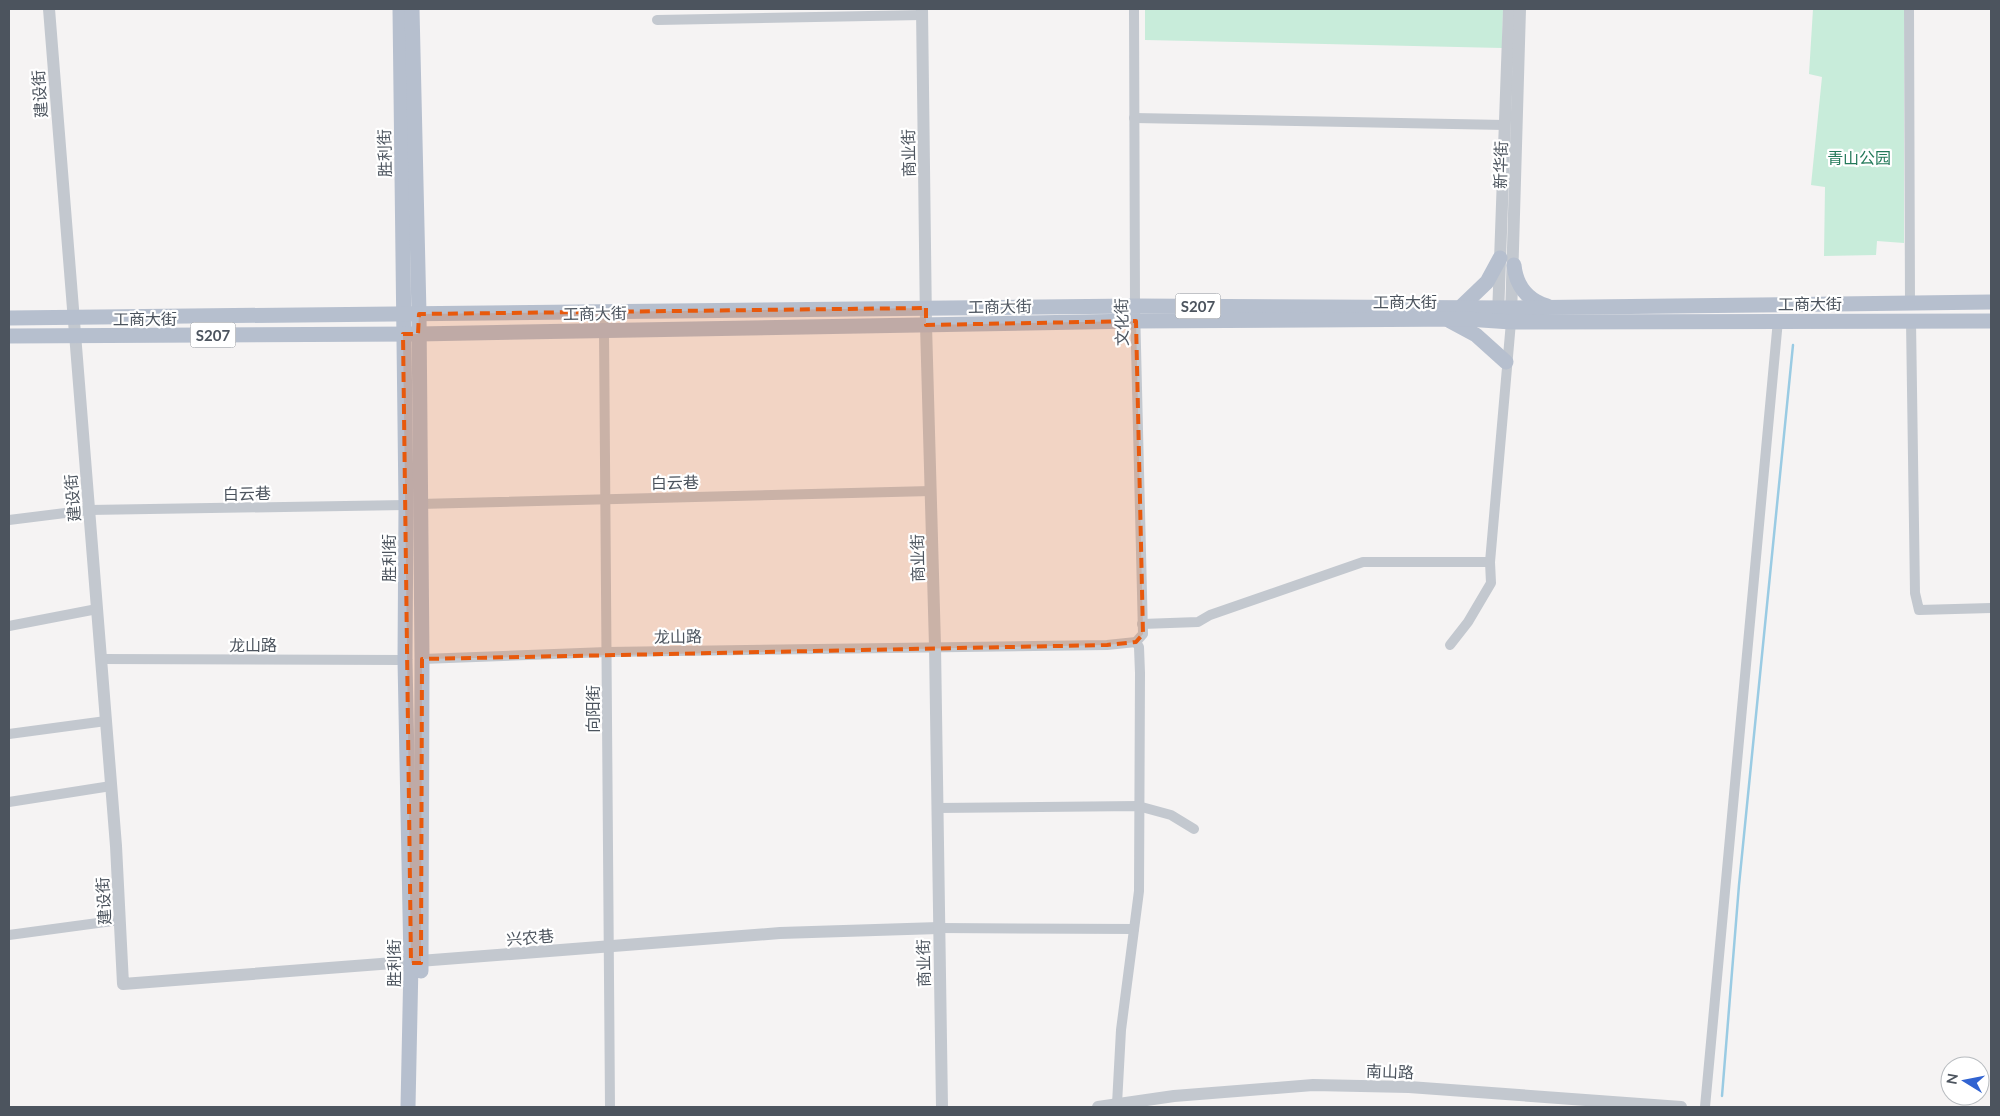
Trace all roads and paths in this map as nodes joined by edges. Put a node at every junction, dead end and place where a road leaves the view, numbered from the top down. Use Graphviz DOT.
graph roads {
  1 [pos="49,9"];
  2 [pos="400,9"];
  3 [pos="412,9"];
  4 [pos="1134,9"];
  5 [pos="1509,9"];
  6 [pos="1520,9"];
  7 [pos="1909,9"];
  8 [pos="922,12"];
  9 [pos="658,20"];
  10 [pos="1134,118"];
  11 [pos="1505,125"];
  12 [pos="1507,262"];
  13 [pos="1991,302"];
  14 [pos="1910,303"];
  15 [pos="1462,306"];
  16 [pos="1553,307"];
  17 [pos="926,308"];
  18 [pos="606,311"];
  19 [pos="411,313"];
  20 [pos="1135,313"];
  21 [pos="1505,314"];
  22 [pos="72,317"];
  23 [pos="9,318"];
  24 [pos="1444,319"];
  25 [pos="1778,320"];
  26 [pos="1911,321"];
  27 [pos="1991,321"];
  28 [pos="926,325"];
  29 [pos="604,330"];
  30 [pos="411,334"];
  31 [pos="9,336"];
  32 [pos="74,336"];
  33 [pos="1506,362"];
  34 [pos="931,491"];
  35 [pos="606,498"];
  36 [pos="413,505"];
  37 [pos="89,510"];
  38 [pos="9,520"];
  39 [pos="1490,562"];
  40 [pos="1991,608"];
  41 [pos="97,609"];
  42 [pos="9,626"];
  43 [pos="1140,633"];
  44 [pos="1450,645"];
  45 [pos="935,646"];
  46 [pos="607,652"];
  47 [pos="101,659"];
  48 [pos="422,659"];
  49 [pos="405,660"];
  50 [pos="106,721"];
  51 [pos="9,734"];
  52 [pos="111,786"];
  53 [pos="9,802"];
  54 [pos="1138,806"];
  55 [pos="937,808"];
  56 [pos="1194,829"];
  57 [pos="120,920"];
  58 [pos="939,928"];
  59 [pos="1134,929"];
  60 [pos="9,935"];
  61 [pos="609,947"];
  62 [pos="416,963"];
  63 [pos="123,984"];
  64 [pos="1157,1103"];
  65 [pos="1117,1104"];
  66 [pos="408,1107"];
  67 [pos="418,1107"];
  68 [pos="610,1107"];
  69 [pos="942,1107"];
  70 [pos="1098,1107"];
  71 [pos="1682,1107"];
  72 [pos="1705,1107"];
  1 -- 22 [label="street, 建设街"];
  2 -- 19 [label="main road, 胜利街"];
  3 -- 19 [label="main road, 胜利街"];
  4 -- 10 [label="street, 文化街"];
  5 -- 11 [label="street, 新华街"];
  6 -- 12 [label="street, 新华街"];
  7 -- 14 [label="street"];
  8 -- 9 [label="street"];
  8 -- 17 [label="street, 商业街"];
  10 -- 11 [label="street"];
  10 -- 20 [label="street, 文化街"];
  11 -- 12 [label="street, 新华街"];
  12 -- 15 [label="main road"];
  12 -- 16 [label="main road"];
  12 -- 21 [label="street, 新华街"];
  13 -- 14 [label="main road, 工商大街 / S207"];
  14 -- 16 [label="main road, 工商大街 / S207"];
  15 -- 20 [label="main road, 工商大街 / S207"];
  15 -- 21 [label="main road, 工商大街 / S207"];
  16 -- 21 [label="main road, 工商大街 / S207"];
  17 -- 18 [label="main road, 工商大街 / S207"];
  17 -- 20 [label="main road, 工商大街 / S207"];
  17 -- 28 [label="street, 商业街"];
  18 -- 19 [label="main road, 工商大街 / S207"];
  18 -- 29 [label="street, 向阳街"];
  19 -- 22 [label="main road, 工商大街 / S207"];
  19 -- 30 [label="main road, 胜利街"];
  20 -- 24 [label="main road, 工商大街 / S207"];
  20 -- 28 [label="main road, 工商大街 / S207"];
  20 -- 43 [label="street, 文化街"];
  21 -- 24 [label="main road, 工商大街 / S207"];
  21 -- 25 [label="main road, 工商大街 / S207"];
  21 -- 33 [label="street"];
  22 -- 23 [label="main road, 工商大街 / S207"];
  22 -- 32 [label="street, 建设街"];
  24 -- 33 [label="main road"];
  25 -- 26 [label="main road, 工商大街 / S207"];
  25 -- 72 [label="street"];
  26 -- 27 [label="main road, 工商大街 / S207"];
  26 -- 40 [label="street"];
  28 -- 29 [label="main road, 工商大街 / S207"];
  28 -- 34 [label="street, 商业街"];
  29 -- 30 [label="main road, 工商大街 / S207"];
  29 -- 35 [label="street, 向阳街"];
  30 -- 32 [label="main road, 工商大街 / S207"];
  30 -- 36 [label="main road, 胜利街"];
  31 -- 32 [label="main road, 工商大街 / S207"];
  32 -- 37 [label="street, 建设街"];
  33 -- 39 [label="street"];
  34 -- 35 [label="street, 白云巷"];
  34 -- 45 [label="street, 商业街"];
  35 -- 36 [label="street, 白云巷"];
  35 -- 46 [label="street, 向阳街"];
  36 -- 37 [label="street, 白云巷"];
  36 -- 48 [label="main road, 胜利街"];
  36 -- 49 [label="main road, 胜利街"];
  37 -- 38 [label="street, 白云巷"];
  37 -- 41 [label="street, 建设街"];
  39 -- 43 [label="street, 龙山路"];
  39 -- 44 [label="street"];
  41 -- 42 [label="street"];
  41 -- 47 [label="street, 建设街"];
  43 -- 45 [label="street, 龙山路"];
  43 -- 54 [label="street, 文化街"];
  45 -- 46 [label="street, 龙山路"];
  45 -- 55 [label="street, 商业街"];
  46 -- 48 [label="street, 龙山路"];
  46 -- 61 [label="street, 向阳街"];
  47 -- 49 [label="street, 龙山路"];
  47 -- 50 [label="street, 建设街"];
  48 -- 62 [label="main road, 胜利街"];
  49 -- 62 [label="main road, 胜利街"];
  50 -- 51 [label="street"];
  50 -- 52 [label="street, 建设街"];
  52 -- 53 [label="street"];
  52 -- 57 [label="street, 建设街"];
  54 -- 55 [label="street"];
  54 -- 56 [label="street"];
  54 -- 59 [label="street, 文化街"];
  55 -- 58 [label="street, 商业街"];
  57 -- 60 [label="street"];
  57 -- 63 [label="street, 建设街"];
  58 -- 59 [label="street"];
  58 -- 61 [label="street, 兴农巷"];
  58 -- 69 [label="street, 商业街"];
  59 -- 65 [label="street, 文化街"];
  61 -- 62 [label="street, 兴农巷"];
  61 -- 68 [label="street, 向阳街"];
  62 -- 63 [label="street, 兴农巷"];
  62 -- 66 [label="main road, 胜利街"];
  62 -- 67 [label="main road, 胜利街"];
  64 -- 65 [label="street, 南山路"];
  64 -- 71 [label="street, 南山路"];
  65 -- 70 [label="street, 南山路"];
}
